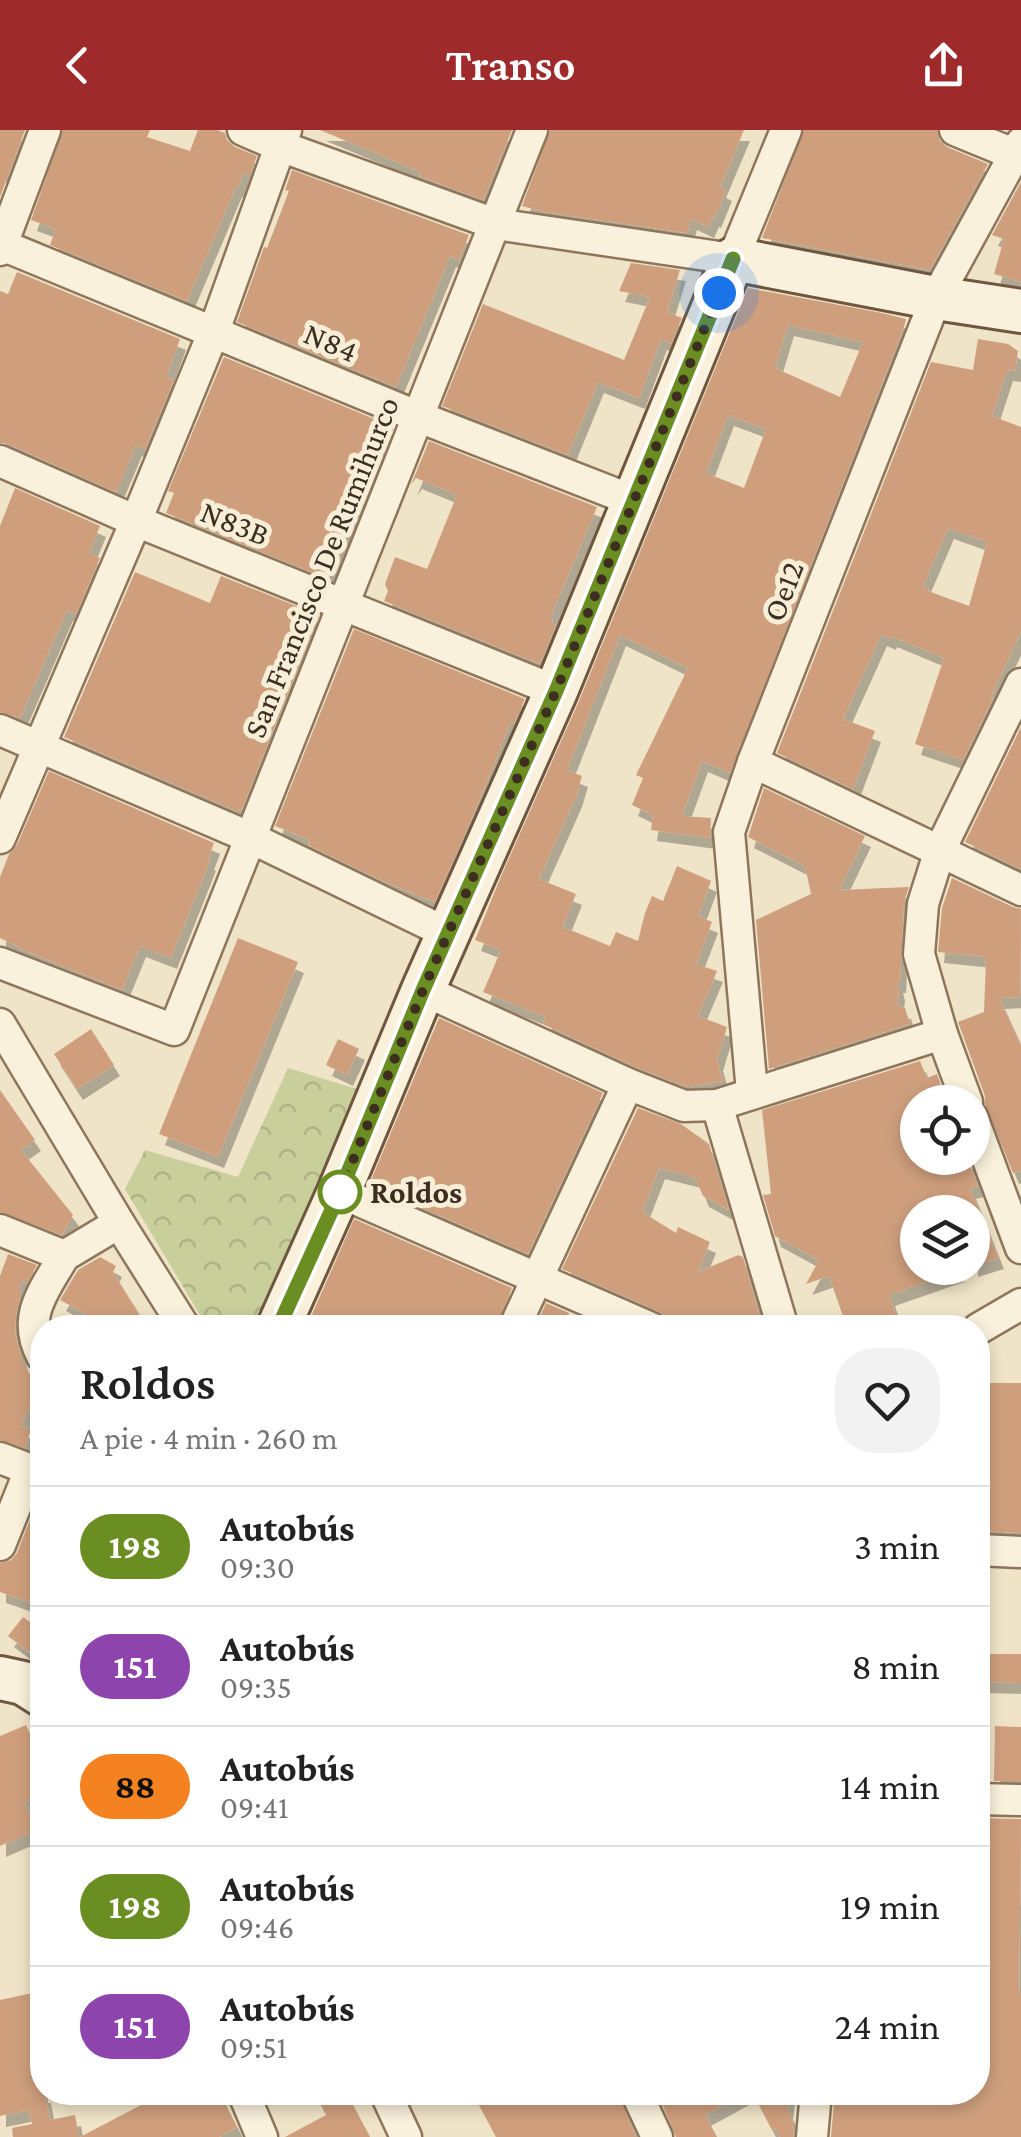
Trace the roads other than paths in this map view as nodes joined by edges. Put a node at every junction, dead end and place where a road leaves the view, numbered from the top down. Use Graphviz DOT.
graph roads {
  1 [pos="44,130"];
  2 [pos="243,130"];
  3 [pos="532,130"];
  4 [pos="786,130"];
  5 [pos="955,130"];
  6 [pos="283,138"];
  7 [pos="1019,149"];
  8 [pos="495,224"];
  9 [pos="1,248"];
  10 [pos="733,259"];
  11 [pos="936,298"];
  12 [pos="1021,312"];
  13 [pos="214,331"];
  14 [pos="419,417"];
  15 [pos="0,461"];
  16 [pos="634,500"];
  17 [pos="136,521"];
  18 [pos="343,605"];
  19 [pos="1021,684"];
  20 [pos="556,691"];
  21 [pos="0,730"];
  22 [pos="40,748"];
  23 [pos="753,762"];
  24 [pos="250,837"];
  25 [pos="0,838"];
  26 [pos="940,850"];
  27 [pos="1021,890"];
  28 [pos="449,934"];
  29 [pos="0,963"];
  30 [pos="423,990"];
  31 [pos="0,1024"];
  32 [pos="942,1034"];
  33 [pos="628,1084"];
  34 [pos="961,1085"];
  35 [pos="752,1092"];
  36 [pos="717,1105"];
  37 [pos="990,1165"];
  38 [pos="340,1192"];
  39 [pos="119,1223"];
  40 [pos="0,1230"];
  41 [pos="1021,1248"];
  42 [pos="64,1256"];
  43 [pos="536,1279"];
  44 [pos="1021,1304"];
  45 [pos="34,1315"];
  46 [pos="176,1315"];
  47 [pos="284,1315"];
  48 [pos="520,1315"];
  49 [pos="620,1315"];
  50 [pos="779,1315"];
  51 [pos="990,1322"];
  52 [pos="0,1458"];
  53 [pos="30,1470"];
  54 [pos="30,1484"];
  55 [pos="0,1545"];
  56 [pos="990,1551"];
  57 [pos="1021,1552"];
  58 [pos="0,1678"];
  59 [pos="30,1687"];
  60 [pos="990,1799"];
  61 [pos="1021,1800"];
  62 [pos="248,2105"];
  63 [pos="391,2105"];
  64 [pos="642,2105"];
  65 [pos="815,2105"];
  66 [pos="262,2137"];
  67 [pos="406,2137"];
  68 [pos="658,2137"];
  69 [pos="812,2137"];
  1 -- 9 [label="street"];
  2 -- 6 [label="street"];
  3 -- 8 [label="street, San Francisco De Rumihurco"];
  4 -- 10 [label="street"];
  5 -- 7 [label="street"];
  6 -- 8 [label="street"];
  6 -- 13 [label="street"];
  7 -- 11 [label="street, Oe12"];
  8 -- 10 [label="street"];
  8 -- 14 [label="street, San Francisco De Rumihurco"];
  9 -- 13 [label="street, N84"];
  10 -- 11 [label="main road"];
  10 -- 16 [label="main road"];
  11 -- 12 [label="main road"];
  11 -- 23 [label="street, Oe12"];
  13 -- 14 [label="street, N84"];
  13 -- 17 [label="street"];
  14 -- 16 [label="street, N84"];
  14 -- 18 [label="street, San Francisco De Rumihurco"];
  15 -- 17 [label="street, N83B"];
  16 -- 20 [label="main road"];
  17 -- 18 [label="street, N83B"];
  17 -- 22 [label="street"];
  18 -- 20 [label="street, N83B"];
  18 -- 24 [label="street, San Francisco De Rumihurco"];
  19 -- 26 [label="street"];
  20 -- 28 [label="main road"];
  21 -- 22 [label="street"];
  22 -- 24 [label="street"];
  22 -- 25 [label="street"];
  23 -- 26 [label="street"];
  23 -- 35 [label="street, Oe12"];
  24 -- 28 [label="street"];
  24 -- 29 [label="street, San Francisco De Rumihurco"];
  26 -- 27 [label="street"];
  26 -- 32 [label="street"];
  28 -- 30 [label="main road"];
  30 -- 33 [label="street"];
  30 -- 38 [label="main road"];
  31 -- 39 [label="street"];
  32 -- 34 [label="street"];
  32 -- 35 [label="street"];
  33 -- 36 [label="street"];
  33 -- 43 [label="street"];
  35 -- 36 [label="street"];
  36 -- 50 [label="street"];
  37 -- 41 [label="street"];
  38 -- 43 [label="street"];
  38 -- 47 [label="main road"];
  39 -- 42 [label="street"];
  39 -- 46 [label="street"];
  40 -- 42 [label="street"];
  42 -- 45 [label="street"];
  43 -- 48 [label="street"];
  43 -- 49 [label="street"];
  44 -- 51 [label="street"];
  52 -- 53 [label="street"];
  54 -- 55 [label="street"];
  56 -- 57 [label="street"];
  58 -- 59 [label="main road"];
  60 -- 61 [label="street"];
  62 -- 66 [label="street"];
  63 -- 67 [label="street"];
  64 -- 68 [label="street"];
  65 -- 69 [label="street"];
}
